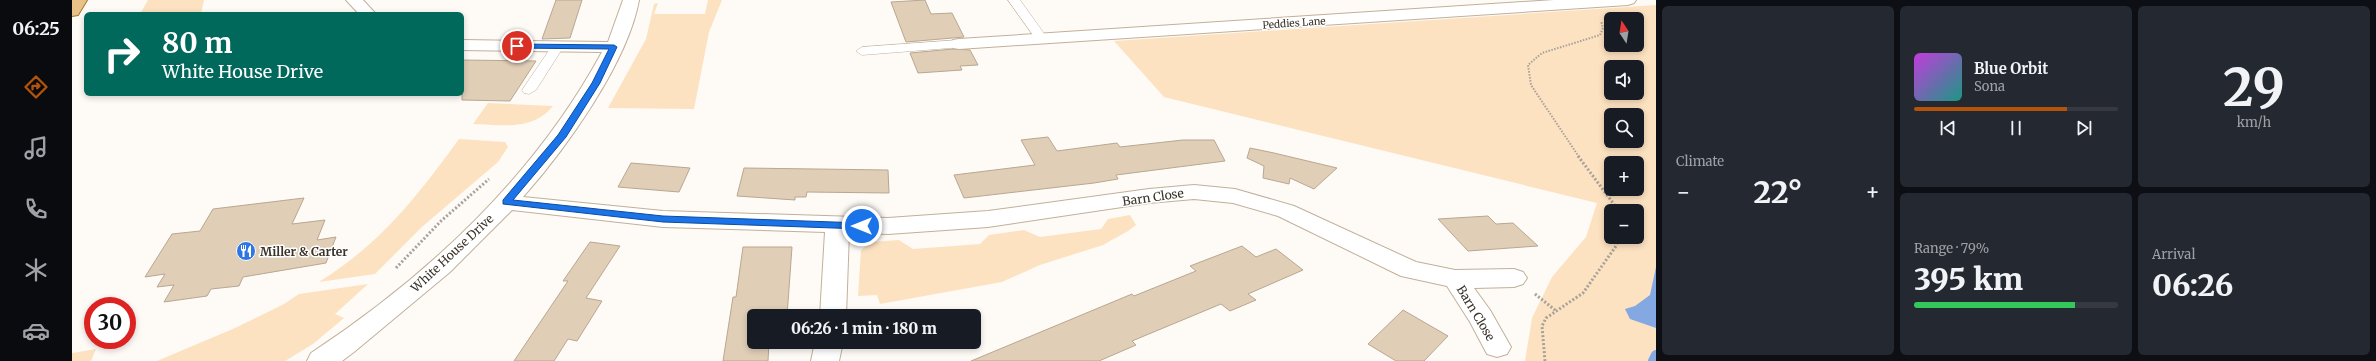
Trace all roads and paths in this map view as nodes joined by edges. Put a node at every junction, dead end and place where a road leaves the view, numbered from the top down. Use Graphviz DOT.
graph roads {
  1 [pos="79,0"];
  2 [pos="354,0"];
  3 [pos="631,0"];
  4 [pos="1014,0"];
  5 [pos="1628,0"];
  6 [pos="1586,4"];
  7 [pos="72,11"];
  8 [pos="366,12"];
  9 [pos="1042,39"];
  10 [pos="959,44"];
  11 [pos="464,45"];
  12 [pos="558,46"];
  13 [pos="614,47"];
  14 [pos="862,51"];
  15 [pos="529,90"];
  16 [pos="506,202"];
  17 [pos="1613,204"];
  18 [pos="836,226"];
  19 [pos="1616,244"];
  20 [pos="1514,278"];
  21 [pos="1455,279"];
  22 [pos="833,309"];
  23 [pos="1496,347"];
  24 [pos="828,349"];
  25 [pos="321,361"];
  26 [pos="825,361"];
  27 [pos="1545,361"];
  1 -- 7 [label="main road"];
  2 -- 8 [label="street"];
  3 -- 13 [label="street, White House Drive"];
  4 -- 9 [label="lane"];
  5 -- 6 [label="street, Peddies Lane"];
  6 -- 9 [label="street, Peddies Lane"];
  6 -- 17 [label="path"];
  9 -- 10 [label="street, Peddies Lane"];
  10 -- 14 [label="lane"];
  11 -- 12 [label="street"];
  12 -- 13 [label="street"];
  12 -- 15 [label="lane"];
  13 -- 16 [label="street, White House Drive"];
  16 -- 18 [label="street, Barn Close"];
  16 -- 25 [label="street, White House Drive"];
  18 -- 21 [label="street, Barn Close"];
  18 -- 22 [label="street"];
  19 -- 27 [label="path"];
  20 -- 21 [label="street, Barn Close"];
  21 -- 23 [label="street, Barn Close"];
  24 -- 26 [label="street"];
}
